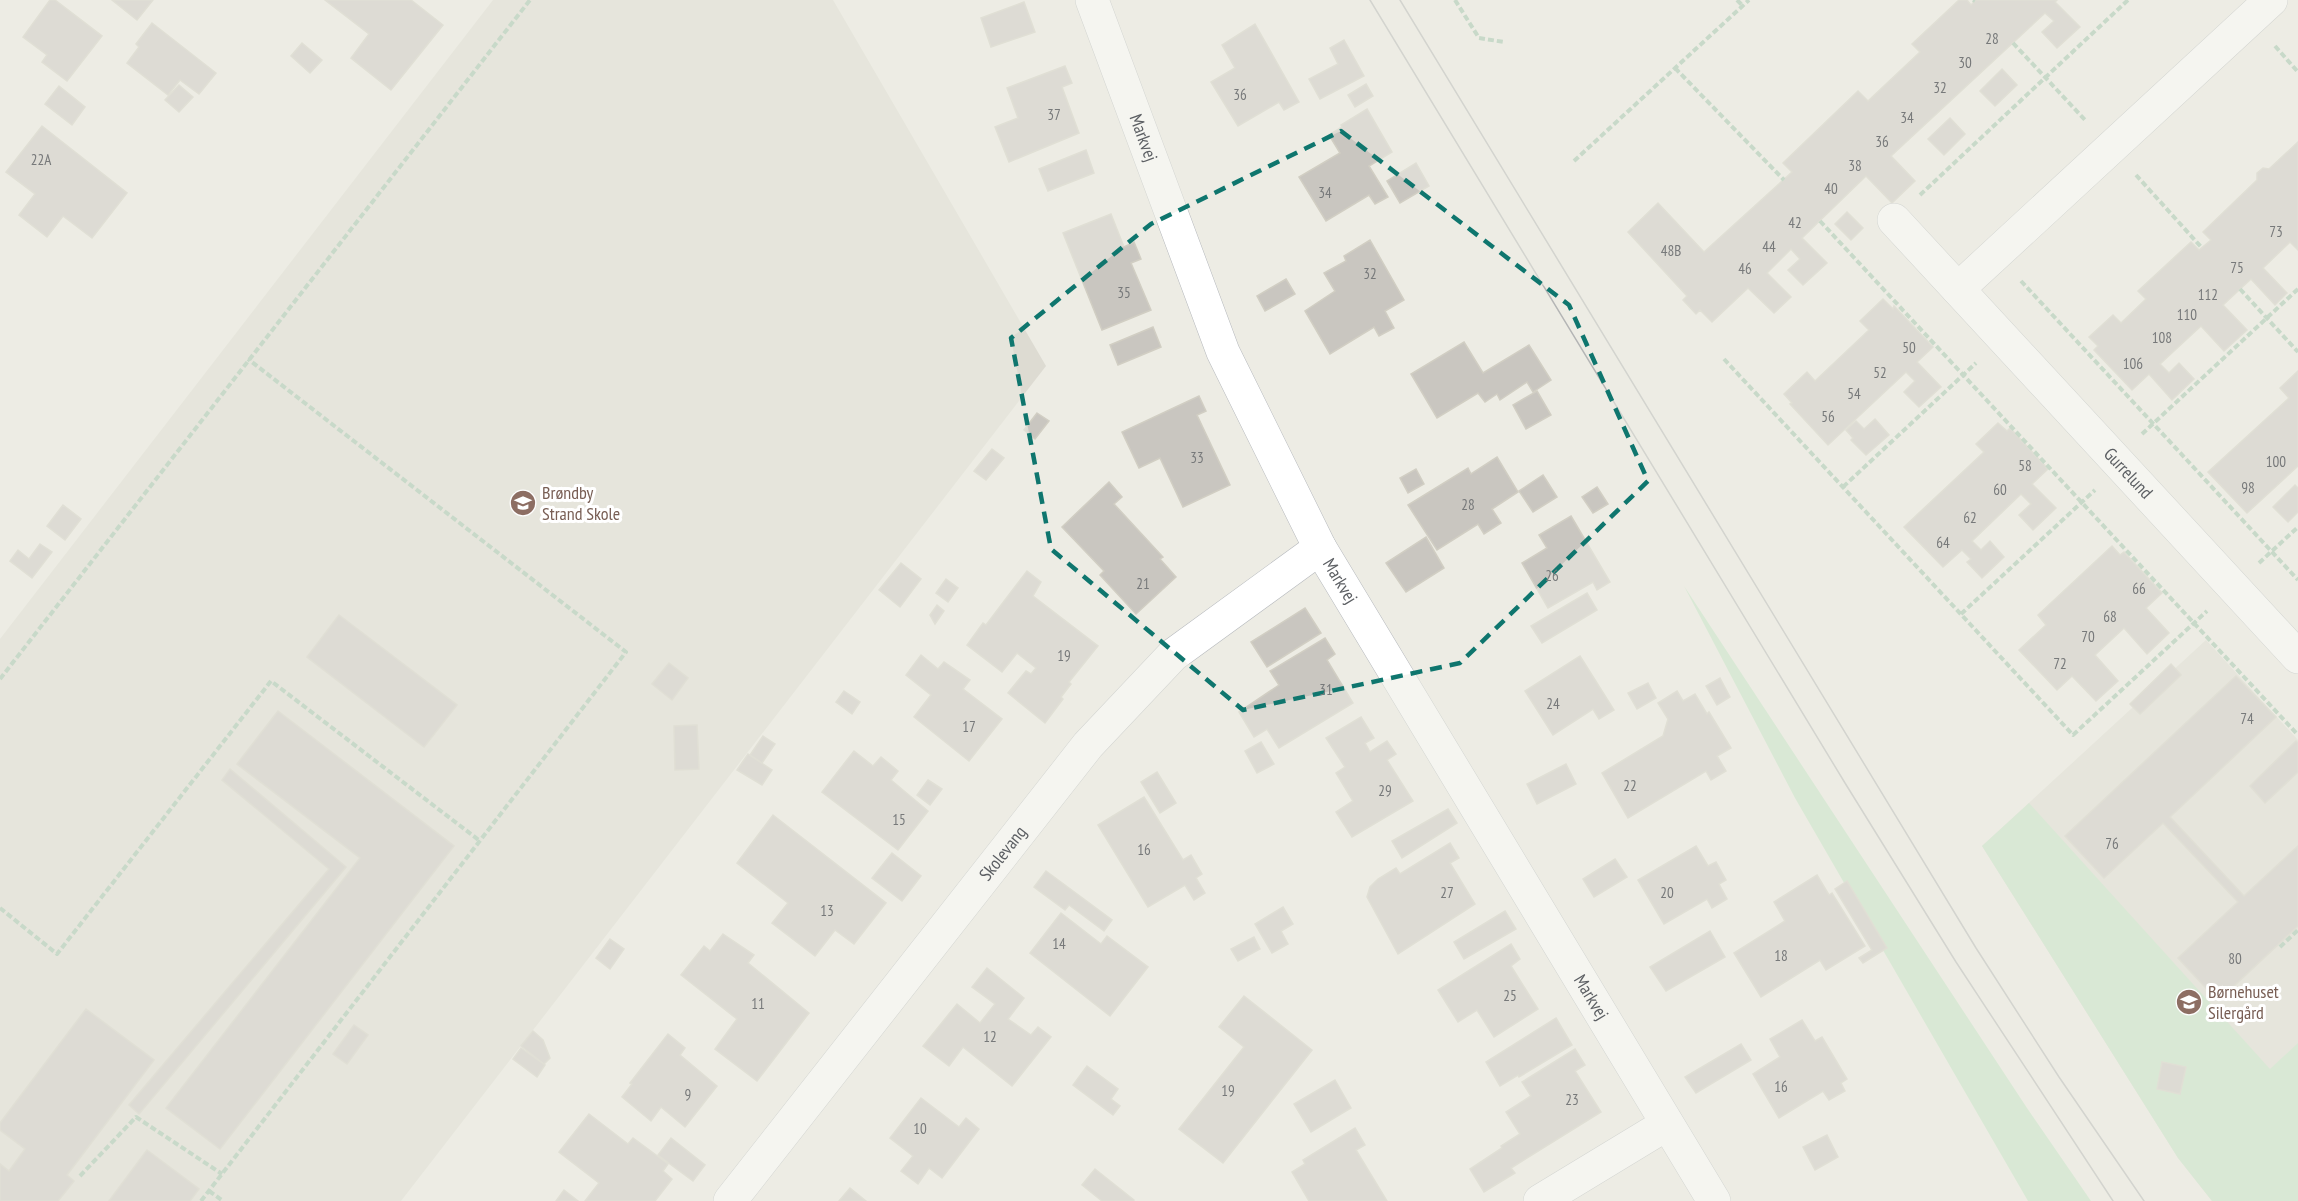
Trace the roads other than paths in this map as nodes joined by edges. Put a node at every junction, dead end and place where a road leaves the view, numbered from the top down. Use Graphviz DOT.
graph roads {
  1 [pos="1092,0"];
  2 [pos="2271,0"];
  3 [pos="1894,220"];
  4 [pos="1958,290"];
  5 [pos="1320,548"];
  6 [pos="2298,657"];
  7 [pos="1667,1124"];
  8 [pos="730,1201"];
  9 [pos="1540,1201"];
  10 [pos="1714,1201"];
  1 -- 5 [label="street, Markvej"];
  2 -- 4 [label="street"];
  3 -- 4 [label="street, Gurrelund"];
  4 -- 6 [label="street, Gurrelund"];
  5 -- 7 [label="street, Markvej"];
  5 -- 8 [label="street, Skolevang"];
  7 -- 9 [label="street"];
  7 -- 10 [label="street, Markvej"];
}
